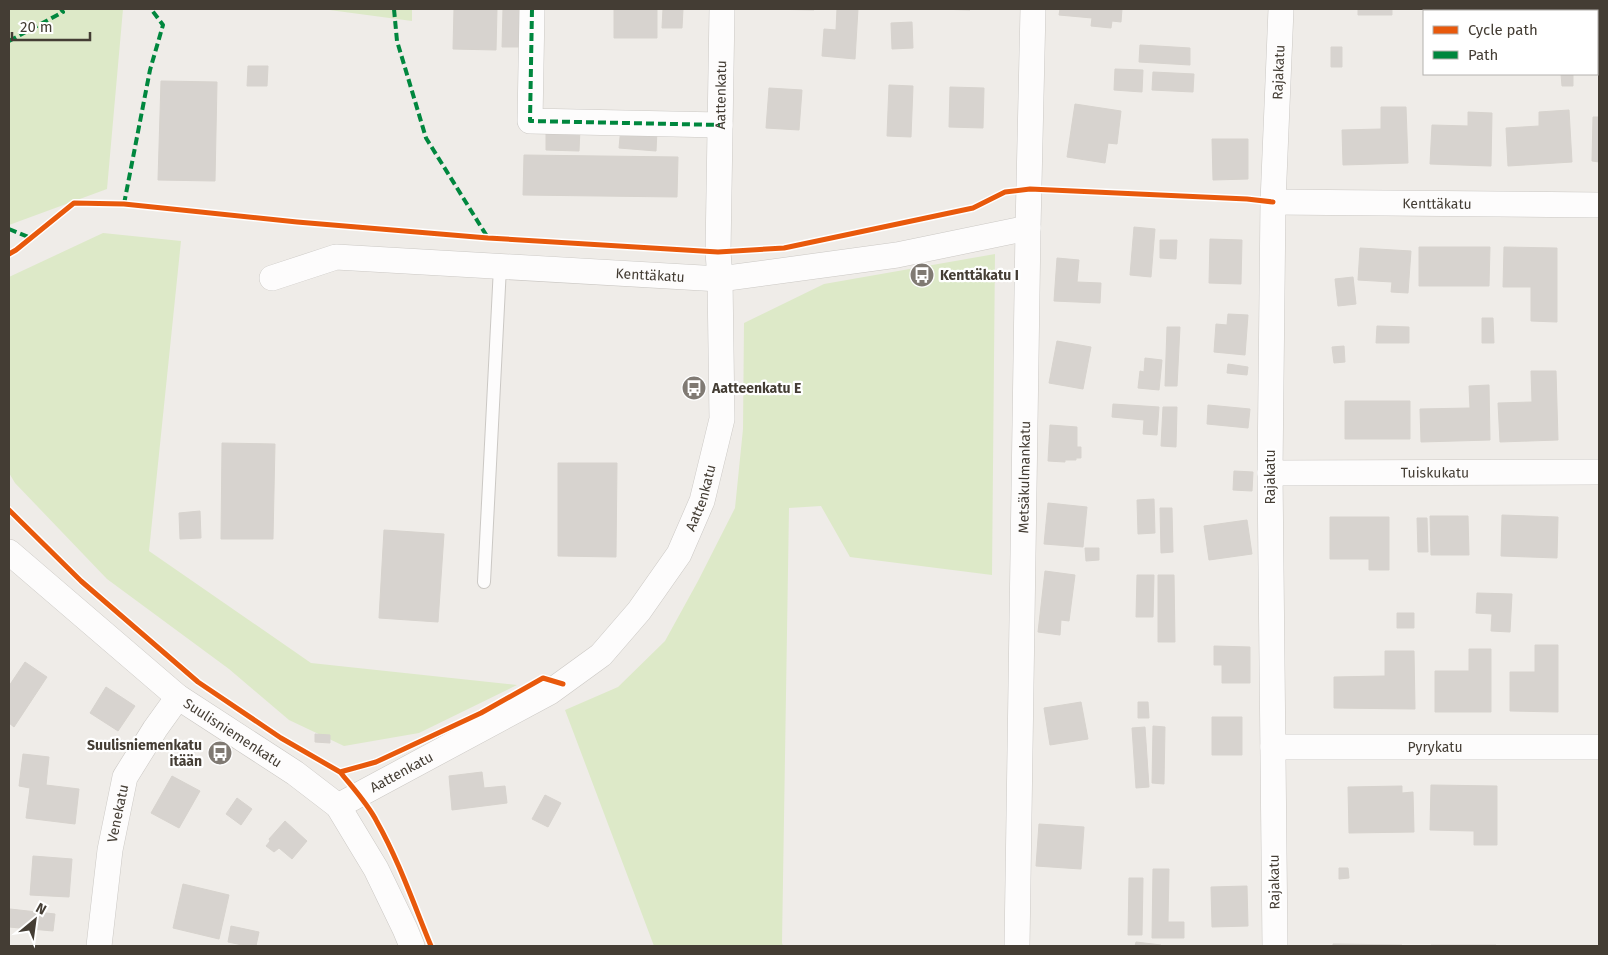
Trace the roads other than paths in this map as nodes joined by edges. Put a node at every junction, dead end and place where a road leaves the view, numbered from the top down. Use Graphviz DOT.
graph roads {
  1 [pos="532,9"];
  2 [pos="722,9"];
  3 [pos="1033,9"];
  4 [pos="1281,9"];
  5 [pos="720,125"];
  6 [pos="1273,202"];
  7 [pos="1599,205"];
  8 [pos="1028,228"];
  9 [pos="500,267"];
  10 [pos="272,278"];
  11 [pos="720,279"];
  12 [pos="1599,472"];
  13 [pos="1270,473"];
  14 [pos="9,552"];
  15 [pos="484,582"];
  16 [pos="178,697"];
  17 [pos="1273,747"];
  18 [pos="1599,747"];
  19 [pos="338,806"];
  20 [pos="99,946"];
  21 [pos="412,946"];
  22 [pos="1017,946"];
  23 [pos="1275,946"];
  1 -- 5 [label="street"];
  2 -- 5 [label="street, Aattenkatu"];
  3 -- 8 [label="street, Metsäkulmankatu"];
  4 -- 6 [label="street, Rajakatu"];
  5 -- 11 [label="street, Aattenkatu"];
  6 -- 7 [label="street, Kenttäkatu"];
  6 -- 13 [label="street, Rajakatu"];
  8 -- 11 [label="street, Kenttäkatu"];
  8 -- 22 [label="street, Metsäkulmankatu"];
  9 -- 10 [label="street, Kenttäkatu"];
  9 -- 11 [label="street, Kenttäkatu"];
  9 -- 15 [label="lane"];
  11 -- 19 [label="street, Aattenkatu"];
  12 -- 13 [label="street, Tuiskukatu"];
  13 -- 17 [label="street, Rajakatu"];
  14 -- 16 [label="street, Suulisniemenkatu"];
  16 -- 19 [label="street, Suulisniemenkatu"];
  16 -- 20 [label="street, Venekatu"];
  17 -- 18 [label="street, Pyrykatu"];
  17 -- 23 [label="street, Rajakatu"];
  19 -- 21 [label="street, Suulisniemenkatu"];
}
